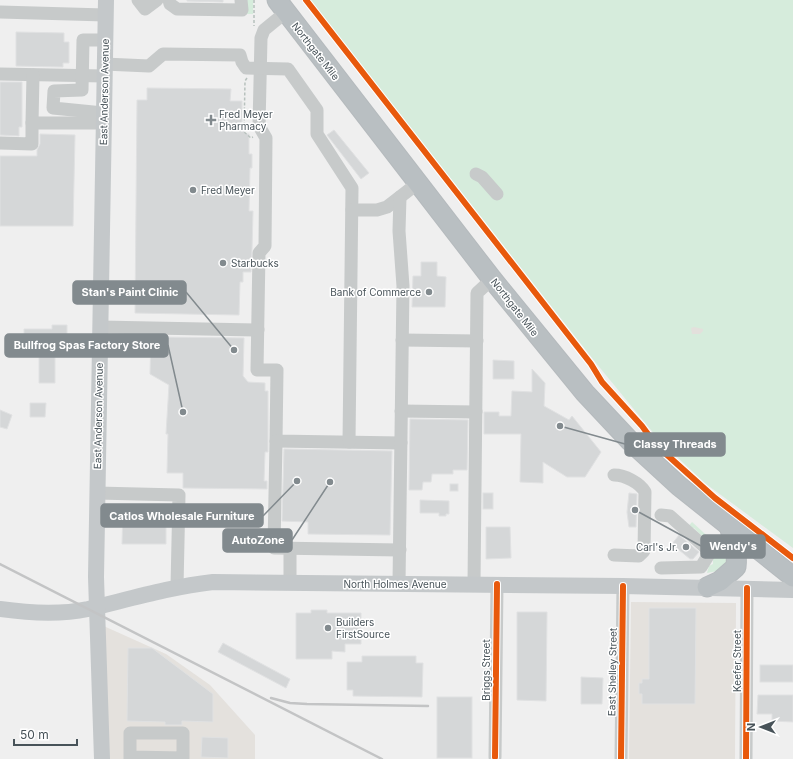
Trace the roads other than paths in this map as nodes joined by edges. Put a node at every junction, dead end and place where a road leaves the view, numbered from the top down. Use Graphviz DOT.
graph roads {
  1 [pos="138,0"];
  2 [pos="157,0"];
  3 [pos="162,0"];
  4 [pos="169,0"];
  5 [pos="241,0"];
  6 [pos="281,6"];
  7 [pos="106,8"];
  8 [pos="186,9"];
  9 [pos="0,12"];
  10 [pos="105,40"];
  11 [pos="104,70"];
  12 [pos="255,72"];
  13 [pos="0,74"];
  14 [pos="33,75"];
  15 [pos="83,76"];
  16 [pos="103,118"];
  17 [pos="32,123"];
  18 [pos="0,143"];
  19 [pos="476,174"];
  20 [pos="418,183"];
  21 [pos="497,194"];
  22 [pos="400,197"];
  23 [pos="352,210"];
  24 [pos="492,279"];
  25 [pos="100,327"];
  26 [pos="258,330"];
  27 [pos="402,340"];
  28 [pos="477,341"];
  29 [pos="402,411"];
  30 [pos="476,412"];
  31 [pos="276,441"];
  32 [pos="349,442"];
  33 [pos="401,442"];
  34 [pos="614,475"];
  35 [pos="97,493"];
  36 [pos="661,515"];
  37 [pos="729,526"];
  38 [pos="290,548"];
  39 [pos="400,550"];
  40 [pos="614,555"];
  41 [pos="661,568"];
  42 [pos="793,577"];
  43 [pos="290,583"];
  44 [pos="399,584"];
  45 [pos="474,584"];
  46 [pos="497,584"];
  47 [pos="623,586"];
  48 [pos="177,587"];
  49 [pos="707,587"];
  50 [pos="747,588"];
  51 [pos="793,590"];
  52 [pos="97,606"];
  53 [pos="0,609"];
  54 [pos="496,756"];
  55 [pos="130,758"];
  56 [pos="621,758"];
  57 [pos="102,759"];
  58 [pos="184,759"];
  59 [pos="746,759"];
  1 -- 2 [label="street"];
  3 -- 8 [label="street"];
  4 -- 8 [label="street"];
  5 -- 8 [label="street"];
  6 -- 12 [label="street"];
  6 -- 20 [label="highway, Northgate Mile"];
  7 -- 9 [label="street"];
  7 -- 10 [label="main road, East Anderson Avenue"];
  10 -- 11 [label="main road, East Anderson Avenue"];
  10 -- 15 [label="street"];
  11 -- 12 [label="street"];
  11 -- 15 [label="street"];
  11 -- 16 [label="main road, East Anderson Avenue"];
  12 -- 23 [label="street"];
  12 -- 26 [label="street"];
  13 -- 14 [label="street"];
  14 -- 15 [label="street"];
  14 -- 17 [label="street"];
  15 -- 16 [label="street"];
  16 -- 17 [label="street"];
  16 -- 25 [label="main road, East Anderson Avenue"];
  17 -- 18 [label="street"];
  19 -- 21 [label="street"];
  20 -- 22 [label="street"];
  20 -- 24 [label="highway, Northgate Mile"];
  22 -- 23 [label="street"];
  22 -- 27 [label="street"];
  23 -- 32 [label="street"];
  24 -- 28 [label="street"];
  24 -- 37 [label="highway, Northgate Mile"];
  25 -- 26 [label="street"];
  25 -- 35 [label="main road, East Anderson Avenue"];
  26 -- 31 [label="street"];
  27 -- 28 [label="street"];
  27 -- 29 [label="street"];
  28 -- 30 [label="street"];
  29 -- 30 [label="street"];
  29 -- 33 [label="street"];
  30 -- 45 [label="street"];
  31 -- 32 [label="street"];
  31 -- 38 [label="street"];
  32 -- 33 [label="street"];
  33 -- 39 [label="street"];
  34 -- 40 [label="street"];
  35 -- 48 [label="street"];
  35 -- 52 [label="main road, East Anderson Avenue"];
  36 -- 41 [label="street"];
  37 -- 42 [label="highway, Northgate Mile"];
  37 -- 49 [label="highway"];
  38 -- 39 [label="street"];
  38 -- 43 [label="street"];
  39 -- 44 [label="street"];
  43 -- 44 [label="main road, North Holmes Avenue"];
  43 -- 48 [label="main road, North Holmes Avenue"];
  44 -- 45 [label="main road, North Holmes Avenue"];
  45 -- 46 [label="main road, North Holmes Avenue"];
  46 -- 47 [label="main road, North Holmes Avenue"];
  46 -- 54 [label="street, Briggs Street"];
  47 -- 49 [label="main road, North Holmes Avenue"];
  47 -- 56 [label="street, East Shelley Street"];
  48 -- 52 [label="main road, North Holmes Avenue"];
  49 -- 50 [label="main road, North Holmes Avenue"];
  50 -- 51 [label="main road, North Holmes Avenue"];
  50 -- 59 [label="street, Keefer Street"];
  52 -- 53 [label="main road, North Holmes Avenue"];
  52 -- 57 [label="main road, East Anderson Avenue"];
  55 -- 58 [label="street"];
  55 -- 58 [label="street"];
}
